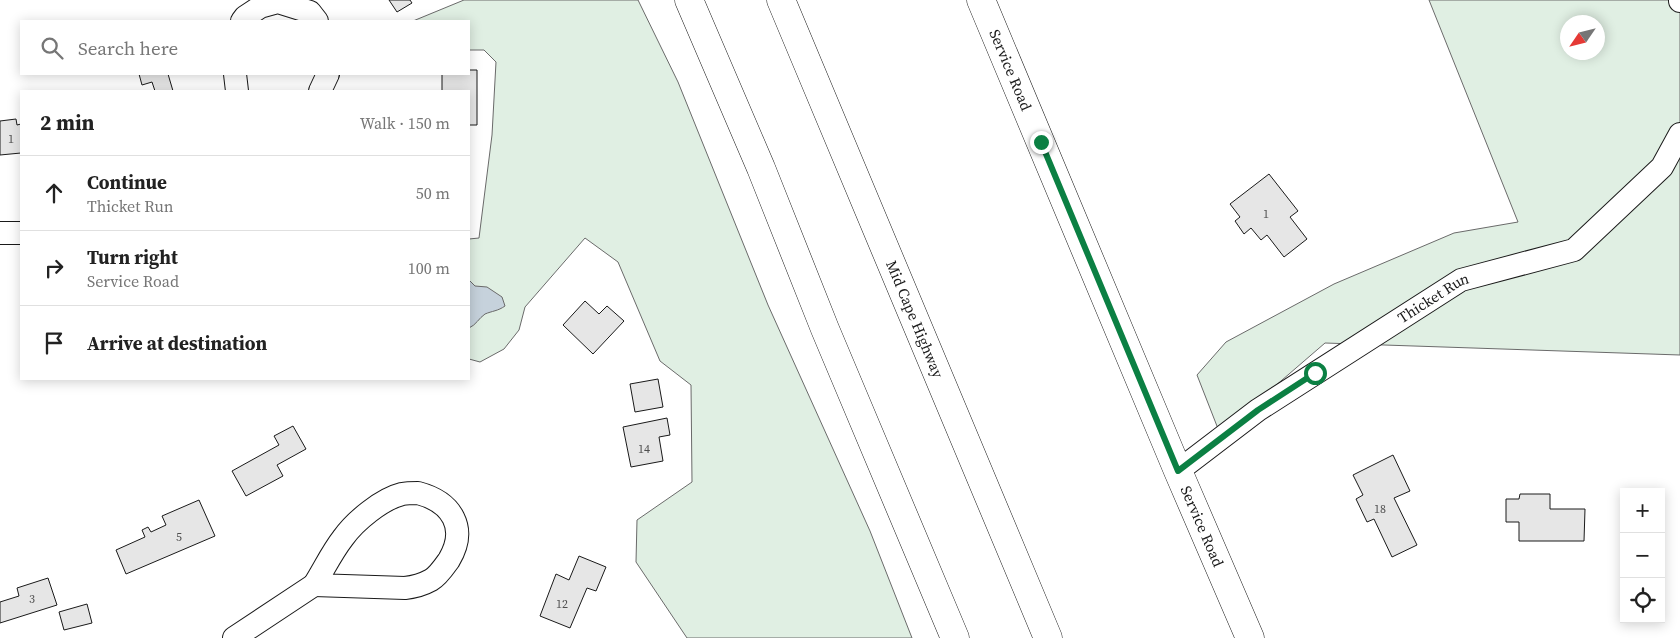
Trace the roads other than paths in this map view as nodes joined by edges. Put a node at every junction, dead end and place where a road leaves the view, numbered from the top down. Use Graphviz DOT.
graph roads {
  1 [pos="689,0"];
  2 [pos="781,0"];
  3 [pos="981,0"];
  4 [pos="243,20"];
  5 [pos="316,20"];
  6 [pos="234,75"];
  7 [pos="328,75"];
  8 [pos="237,90"];
  9 [pos="320,90"];
  10 [pos="1680,134"];
  11 [pos="20,233"];
  12 [pos="0,234"];
  13 [pos="1178,471"];
  14 [pos="314,585"];
  15 [pos="234,638"];
  16 [pos="955,638"];
  17 [pos="1048,638"];
  18 [pos="1250,638"];
  1 -- 16 [label="main road"];
  2 -- 17 [label="main road, Mid Cape Highway"];
  3 -- 13 [label="main road, Service Road"];
  4 -- 5 [label="street"];
  6 -- 8 [label="street"];
  7 -- 9 [label="street"];
  10 -- 13 [label="street, Thicket Run"];
  11 -- 12 [label="street"];
  13 -- 18 [label="main road, Service Road"];
  14 -- 14 [label="street"];
  14 -- 15 [label="street"];
}
